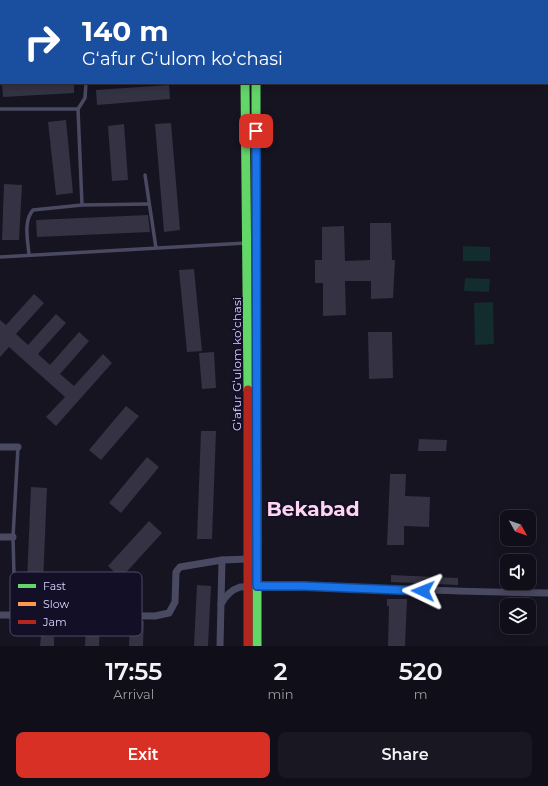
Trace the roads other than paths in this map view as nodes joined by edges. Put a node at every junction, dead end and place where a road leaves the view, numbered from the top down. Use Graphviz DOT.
graph roads {
  1 [pos="86,84"];
  2 [pos="245,84"];
  3 [pos="256,84"];
  4 [pos="0,109"];
  5 [pos="78,109"];
  6 [pos="145,175"];
  7 [pos="149,204"];
  8 [pos="82,205"];
  9 [pos="247,243"];
  10 [pos="156,248"];
  11 [pos="29,255"];
  12 [pos="0,257"];
  13 [pos="252,322"];
  14 [pos="0,447"];
  15 [pos="18,447"];
  16 [pos="0,537"];
  17 [pos="13,537"];
  18 [pos="248,559"];
  19 [pos="222,560"];
  20 [pos="14,572"];
  21 [pos="252,586"];
  22 [pos="548,593"];
  23 [pos="221,604"];
  24 [pos="142,616"];
  25 [pos="220,646"];
  26 [pos="248,646"];
  27 [pos="257,646"];
  1 -- 5 [label="lane"];
  2 -- 9 [label="main road, Gʻafur Gʻulom koʻchasi"];
  3 -- 13 [label="main road, Gʻafur Gʻulom koʻchasi"];
  4 -- 5 [label="lane"];
  5 -- 8 [label="lane"];
  6 -- 7 [label="lane"];
  7 -- 8 [label="lane"];
  7 -- 10 [label="lane"];
  8 -- 11 [label="lane"];
  9 -- 10 [label="lane"];
  9 -- 13 [label="main road, Gʻafur Gʻulom koʻchasi"];
  10 -- 11 [label="lane"];
  11 -- 12 [label="lane"];
  13 -- 18 [label="main road, Gʻafur Gʻulom koʻchasi"];
  13 -- 21 [label="main road, Gʻafur Gʻulom koʻchasi"];
  14 -- 15 [label="street"];
  15 -- 17 [label="lane"];
  16 -- 17 [label="street"];
  17 -- 20 [label="lane"];
  18 -- 19 [label="street"];
  18 -- 21 [label="main road, Gʻafur Gʻulom koʻchasi"];
  19 -- 23 [label="street"];
  19 -- 24 [label="street"];
  21 -- 22 [label="street"];
  21 -- 23 [label="street"];
  21 -- 26 [label="main road, Gʻafur Gʻulom koʻchasi"];
  21 -- 27 [label="main road, Gʻafur Gʻulom koʻchasi"];
  23 -- 25 [label="street"];
}
